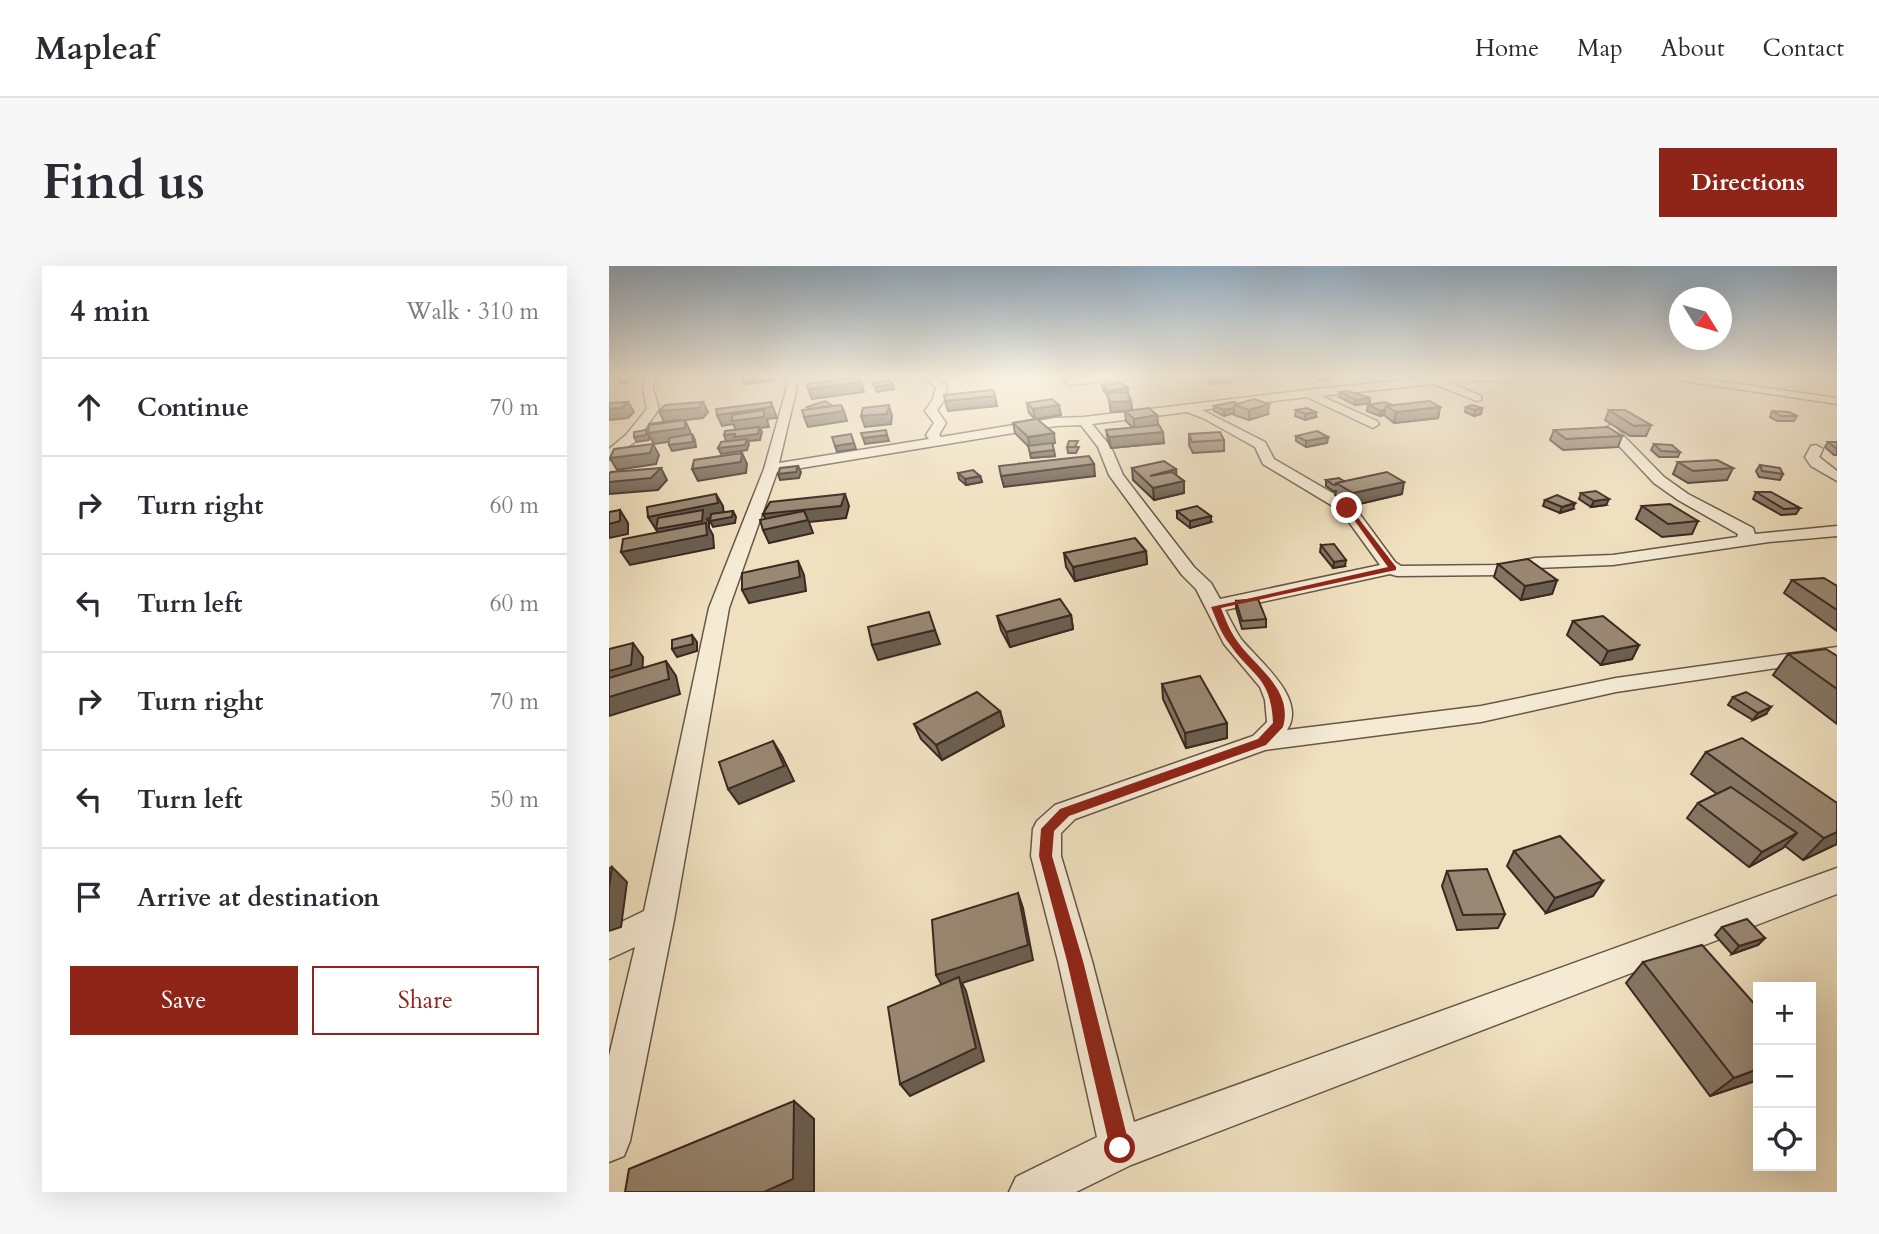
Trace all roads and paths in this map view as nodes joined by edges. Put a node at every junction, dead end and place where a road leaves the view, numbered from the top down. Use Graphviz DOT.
graph roads {
  1 [pos="646,418"];
  2 [pos="782,418"];
  3 [pos="938,418"];
  4 [pos="1074,418"];
  5 [pos="1077,418"];
  6 [pos="1213,418"];
  7 [pos="1361,418"];
  8 [pos="1067,419"];
  9 [pos="1373,424"];
  10 [pos="1610,429"];
  11 [pos="937,441"];
  12 [pos="1816,449"];
  13 [pos="609,456"];
  14 [pos="767,466"];
  15 [pos="1837,477"];
  16 [pos="1837,531"];
  17 [pos="1744,541"];
  18 [pos="1393,568"];
  19 [pos="1215,607"];
  20 [pos="1837,653"];
  21 [pos="1262,742"];
  22 [pos="1837,881"];
  23 [pos="658,920"];
  24 [pos="609,944"];
  25 [pos="609,1141"];
  26 [pos="1120,1148"];
  27 [pos="1031,1192"];
  1 -- 13 [label="street"];
  2 -- 14 [label="street"];
  3 -- 11 [label="street"];
  4 -- 8 [label="street"];
  5 -- 8 [label="street"];
  6 -- 18 [label="street"];
  7 -- 9 [label="street"];
  8 -- 11 [label="street"];
  8 -- 14 [label="street"];
  8 -- 19 [label="street"];
  10 -- 17 [label="street"];
  11 -- 14 [label="street"];
  12 -- 15 [label="street"];
  14 -- 23 [label="street"];
  16 -- 17 [label="street"];
  17 -- 18 [label="street"];
  18 -- 19 [label="street"];
  19 -- 21 [label="street"];
  20 -- 21 [label="street"];
  21 -- 26 [label="street"];
  22 -- 26 [label="street"];
  23 -- 24 [label="street"];
  23 -- 25 [label="street"];
  26 -- 27 [label="street"];
}
